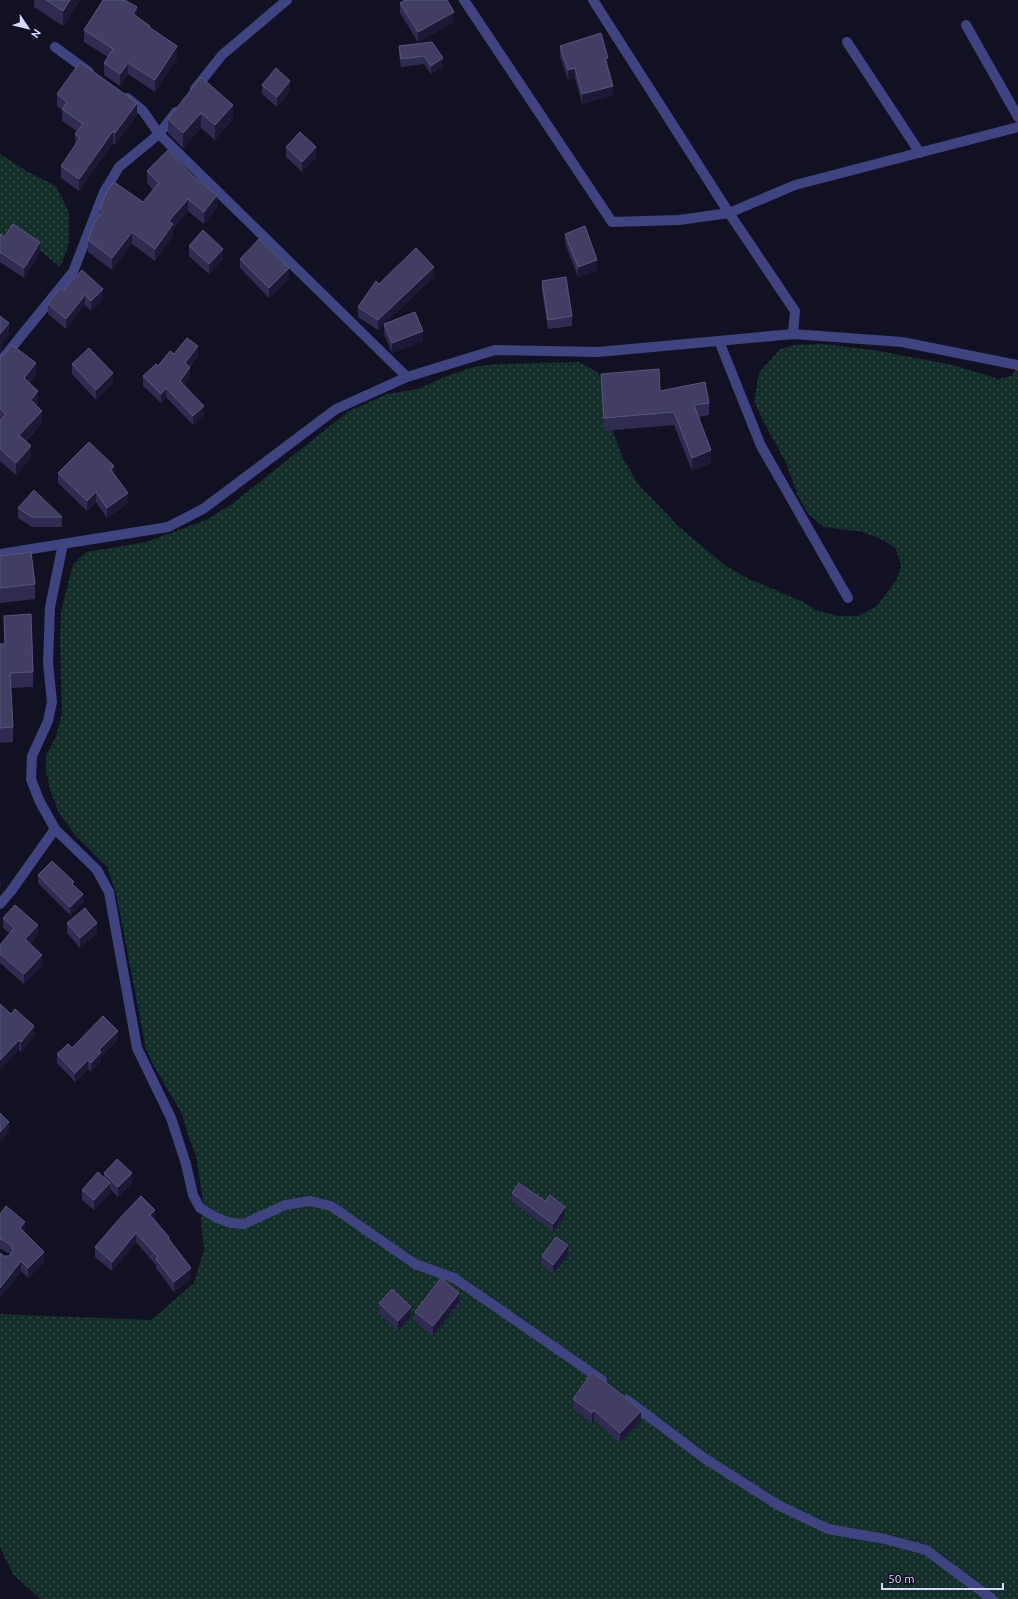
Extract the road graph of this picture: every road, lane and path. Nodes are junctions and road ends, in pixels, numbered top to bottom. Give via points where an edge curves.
1 (287, 0) edge
2 (464, 0) edge
3 (593, 0) edge
4 (966, 25) dead end
5 (847, 42) dead end
6 (55, 47) dead end
7 (99, 79) edge
8 (118, 92) edge
9 (1018, 117) edge
10 (1018, 126) edge
11 (159, 134) junction
12 (920, 153) junction
13 (729, 213) junction
14 (793, 334) junction
15 (718, 341) junction
16 (0, 362) edge
17 (1018, 365) edge
18 (406, 377) junction
19 (63, 544) junction
20 (0, 554) edge
21 (848, 598) dead end
22 (55, 829) junction
23 (0, 904) edge
24 (992, 1599) edge

1 - 11 street via 222,55
2 - 13 street via 612,222 679,220
3 - 13 street
4 - 9 street
5 - 12 street
6 - 7 street
8 - 11 street via 143,111
10 - 12 street
11 - 16 street via 119,168 104,192 72,272
11 - 18 street
12 - 13 street via 795,185
13 - 14 street via 795,311
14 - 15 street
14 - 17 street via 902,342
15 - 18 street via 598,352 495,350
15 - 21 street via 761,446
18 - 19 street via 336,409 202,509 168,527
19 - 20 street
19 - 22 street via 50,607 48,663 52,702 48,721 32,756 31,779
22 - 23 street
22 - 24 street via 97,870 109,892 137,1048 171,1118 193,1195 200,1208 231,1223 244,1224 286,1205 310,1201 331,1206 415,1264 454,1278 616,1391 704,1458 778,1505 828,1529 926,1550

